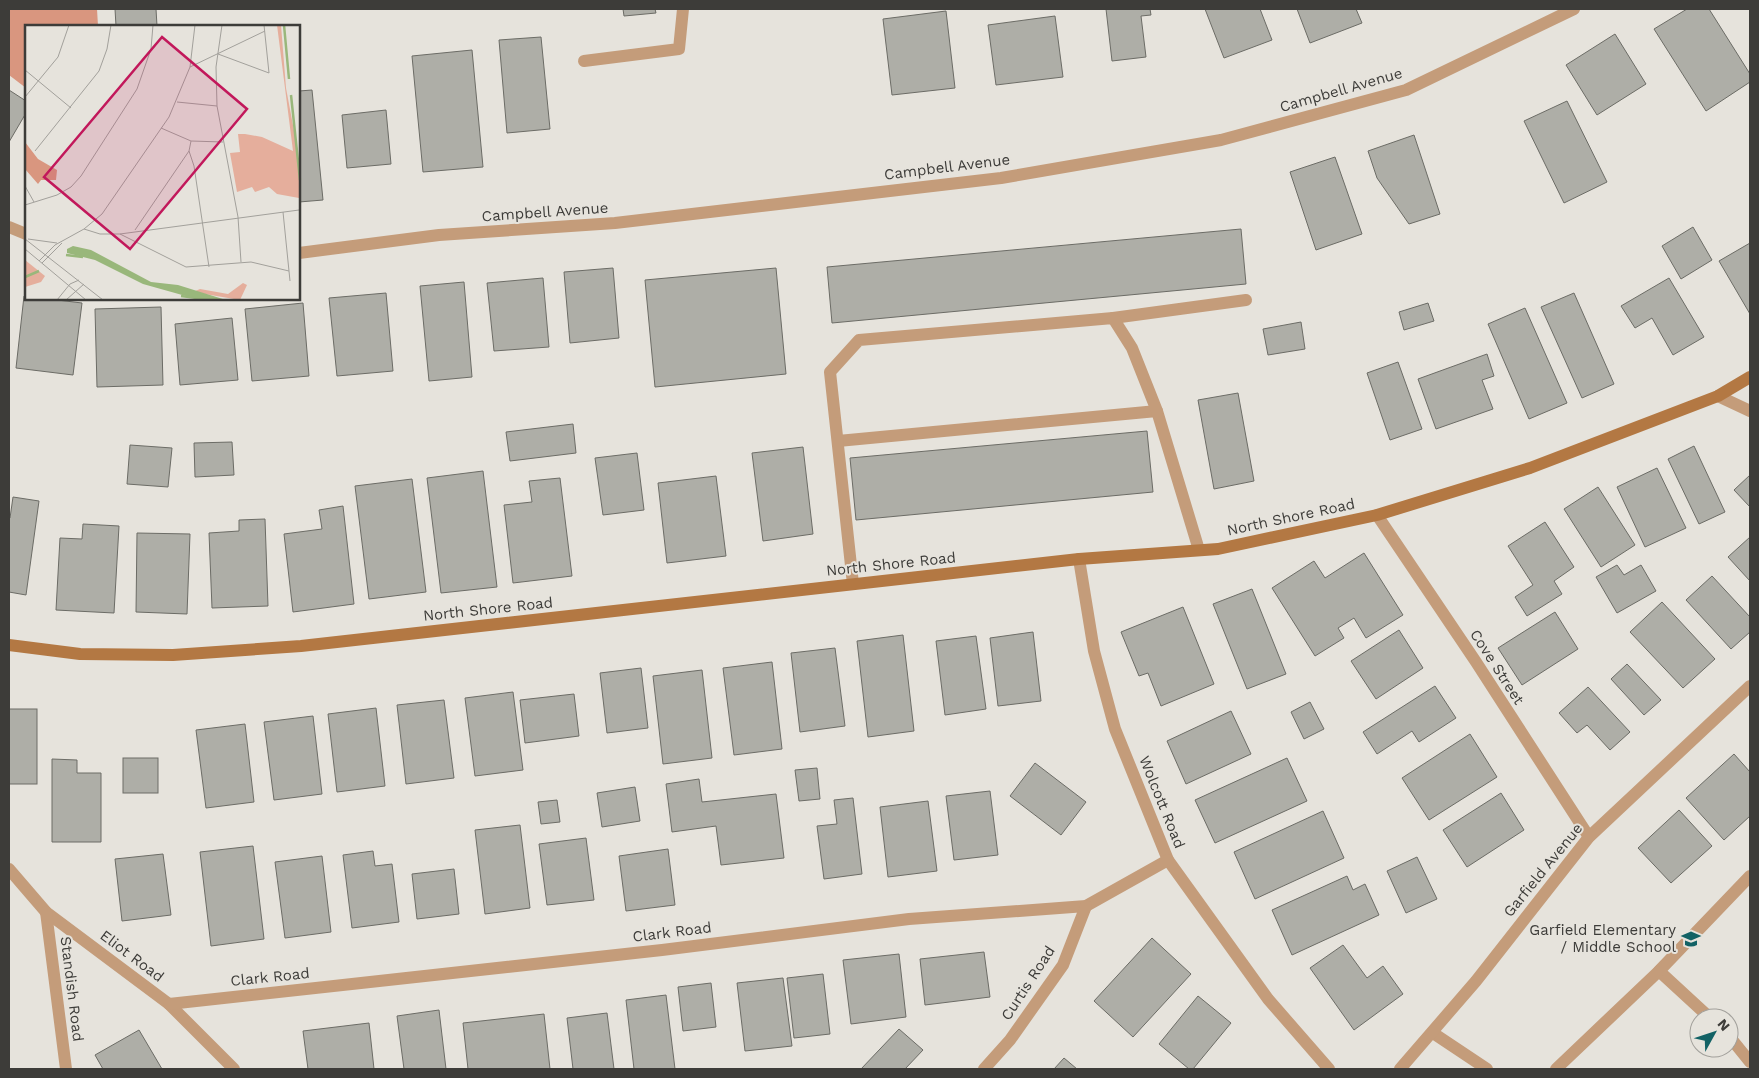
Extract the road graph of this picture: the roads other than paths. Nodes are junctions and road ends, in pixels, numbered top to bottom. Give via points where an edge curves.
1 (683, 9) edge
2 (1574, 9) edge
3 (584, 61) dead end
4 (9, 227) edge
5 (25, 234) edge
6 (300, 253) edge
7 (1246, 300) dead end
8 (1113, 318) junction
9 (1750, 377) edge
10 (1718, 396) junction
11 (1157, 411) junction
12 (1750, 411) edge
13 (838, 441) junction
14 (1377, 516) junction
15 (1198, 550) junction
16 (1079, 559) junction
17 (853, 584) junction
18 (9, 645) edge
19 (1750, 686) edge
20 (1589, 837) junction
21 (1168, 860) junction
22 (9, 870) edge
23 (1750, 876) edge
24 (1086, 906) junction
25 (46, 912) junction
26 (1659, 972) junction
27 (169, 1004) junction
28 (1699, 1008) edge
29 (1433, 1033) junction
30 (1739, 1048) edge
31 (1750, 1062) edge
32 (66, 1069) edge
33 (234, 1069) edge
34 (984, 1069) edge
35 (1330, 1069) edge
36 (1400, 1069) edge
37 (1486, 1069) edge
38 (1556, 1069) edge

1 - 3 street via 679,49
2 - 6 street, Campbell Avenue via 1406,90 1221,140 1001,178 615,223 440,235
4 - 5 street
7 - 8 street
8 - 11 street via 1132,348
8 - 13 street via 859,340 830,372
9 - 10 main road, North Shore Road
10 - 12 street
10 - 14 main road, North Shore Road via 1530,468
11 - 13 street
11 - 15 street
13 - 17 street
14 - 15 main road, North Shore Road via 1218,549
14 - 20 street, Cove Street
15 - 16 main road, North Shore Road
16 - 17 main road, North Shore Road
16 - 21 street, Wolcott Road via 1094,651 1115,729
17 - 18 main road, North Shore Road via 301,646 164,654 80,654
19 - 20 street, Garfield Avenue
20 - 29 street, Garfield Avenue
21 - 24 street, Clark Road
21 - 35 street, Wolcott Road via 1268,999
22 - 25 street, Eliot Road
23 - 26 street
24 - 27 street, Clark Road via 910,919
24 - 34 street, Curtis Road via 1063,965 1010,1040
25 - 27 street, Eliot Road
25 - 32 street, Standish Road
26 - 28 street
26 - 38 street
27 - 33 street, Eliot Road
29 - 36 street, Garfield Avenue
29 - 37 street
30 - 31 street

